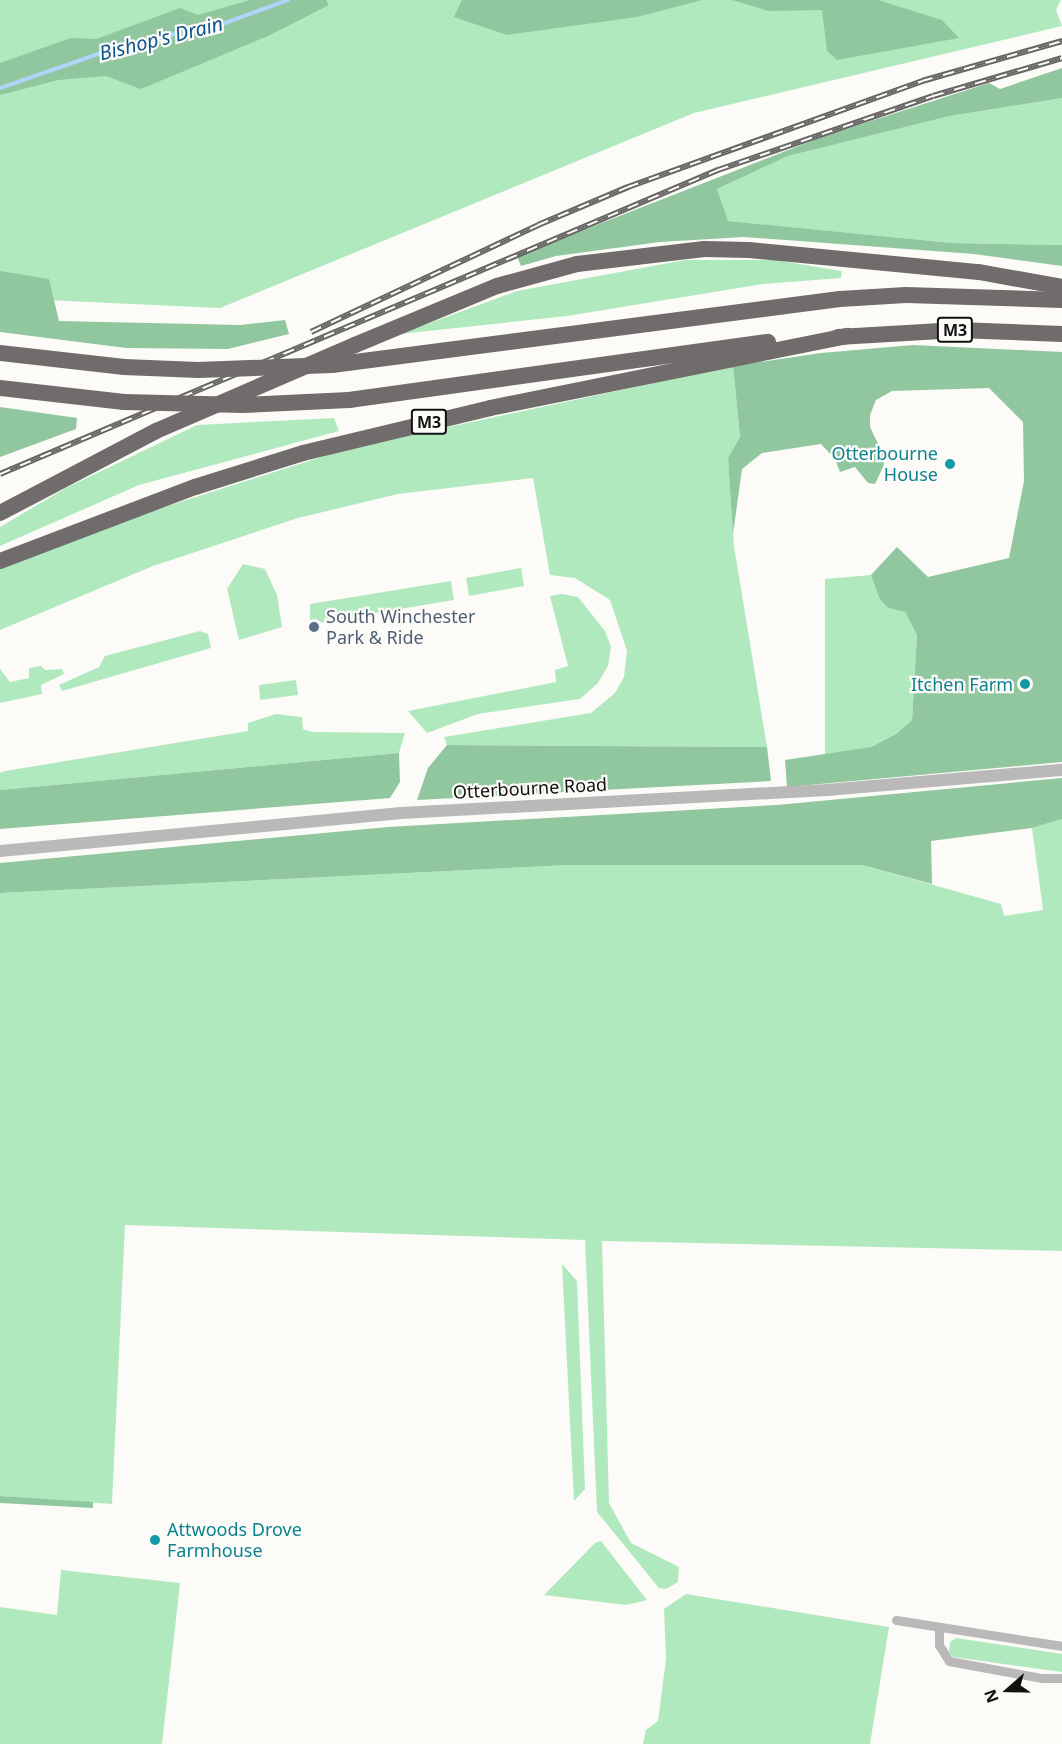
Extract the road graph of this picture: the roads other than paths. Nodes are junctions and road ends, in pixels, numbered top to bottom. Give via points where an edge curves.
1 (1062, 287) edge
2 (1062, 300) edge
3 (1062, 334) edge
4 (848, 336) junction
5 (0, 353) edge
6 (0, 388) edge
7 (0, 513) edge
8 (0, 561) edge
9 (1062, 770) edge
10 (0, 850) edge
11 (896, 1620) dead end
12 (939, 1628) junction
13 (1062, 1646) edge
14 (1062, 1678) edge

1 - 7 highway via 979,272 749,250 704,249 578,264 497,286 334,354 156,431
2 - 5 highway, M3, bridge via 918,296 840,299 332,365 198,370 124,367
3 - 4 highway, M3 via 958,330
4 - 6 highway, M3, bridge via 670,354 349,400 243,405 124,402
4 - 8 highway, M3 via 490,408 303,453 195,487
9 - 10 street, Otterbourne Road via 827,790 400,813
11 - 12 street
12 - 13 street
12 - 14 street via 939,1645 949,1661

